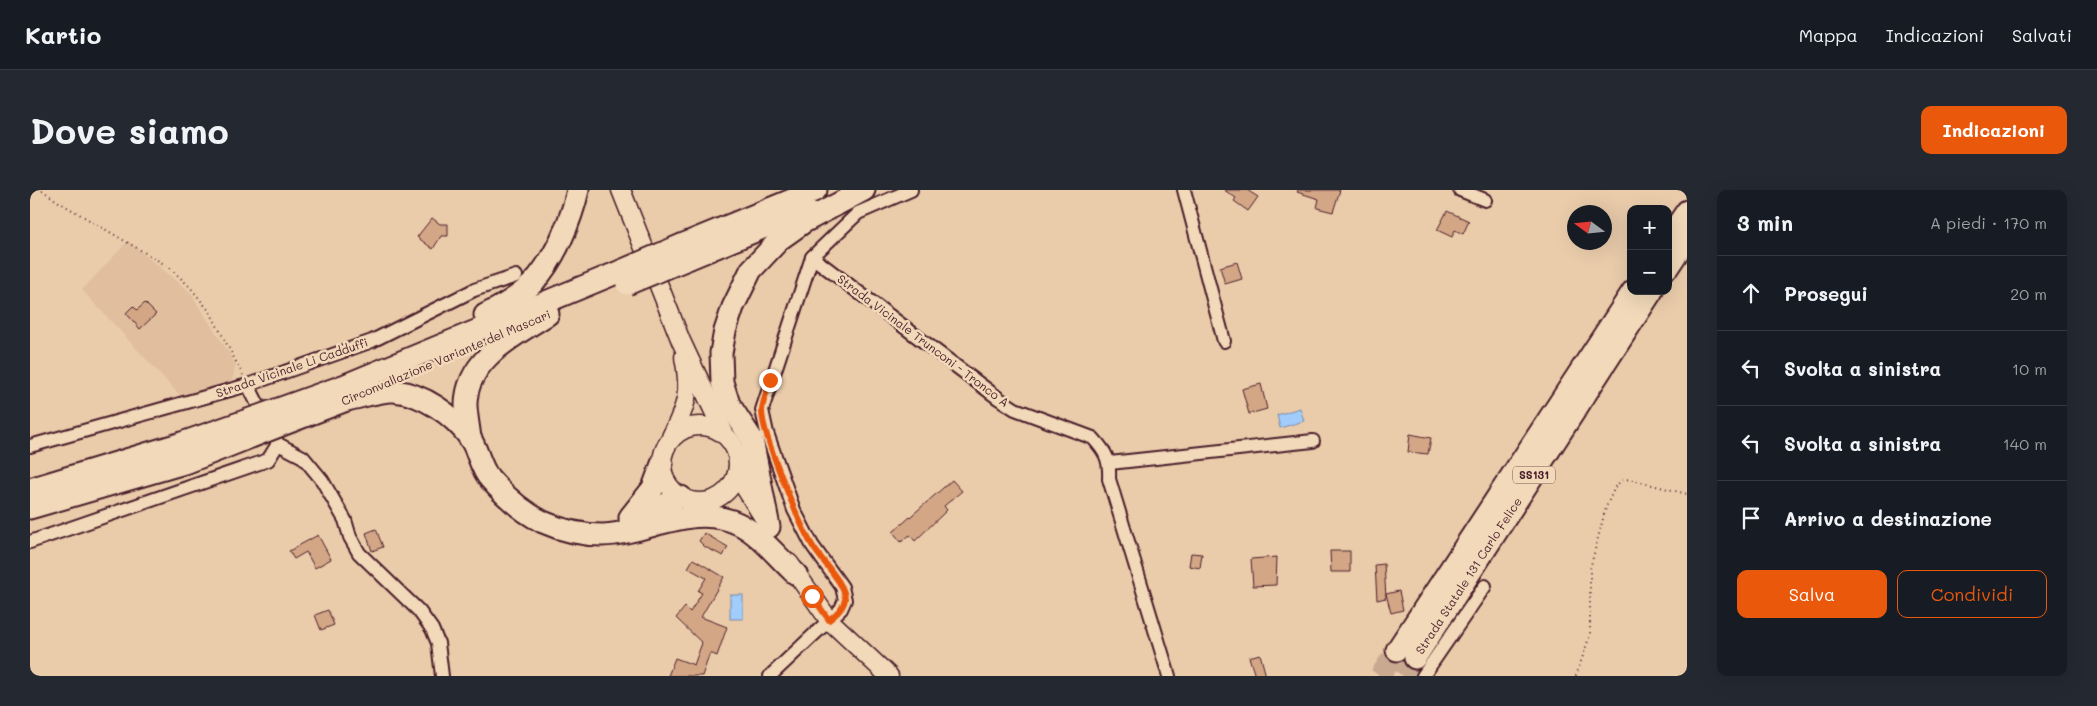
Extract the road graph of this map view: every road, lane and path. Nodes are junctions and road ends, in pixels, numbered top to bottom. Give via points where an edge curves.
1 (42, 190) edge
2 (578, 190) edge
3 (621, 190) edge
4 (793, 190) edge
5 (816, 190) edge
6 (855, 190) edge
7 (864, 190) edge
8 (911, 190) edge
9 (1184, 190) edge
10 (1460, 190) edge
11 (1485, 200) dead end
12 (1687, 211) edge
13 (1672, 233) edge
14 (1687, 238) edge
15 (687, 251) junction
16 (812, 257) junction
17 (1672, 261) edge
18 (516, 276) dead end
19 (624, 277) junction
20 (1631, 295) edge
21 (1649, 295) edge
22 (548, 314) junction
23 (1224, 341) dead end
24 (682, 342) junction
25 (248, 385) junction
26 (345, 393) junction
27 (277, 427) junction
28 (248, 429) junction
29 (724, 433) junction
30 (470, 439) junction
31 (669, 441) junction
32 (1313, 441) dead end
33 (30, 446) edge
34 (1110, 463) junction
35 (662, 464) junction
36 (738, 468) junction
37 (30, 489) edge
38 (1687, 494) edge
39 (681, 497) junction
40 (704, 502) junction
41 (30, 508) edge
42 (624, 524) junction
43 (574, 532) junction
44 (772, 535) junction
45 (30, 542) edge
46 (796, 574) junction
47 (1485, 586) dead end
48 (829, 620) junction
49 (1412, 661) edge
50 (442, 676) edge
51 (770, 676) edge
52 (889, 676) edge
53 (1169, 676) edge
54 (1576, 676) edge

1 - 25 path via 169,267 210,312
2 - 26 highway via 573,212 555,251 533,283 501,307
3 - 24 main road
4 - 15 highway
5 - 15 highway, Circonvallazione Variante del Mascari
6 - 15 highway, Circonvallazione Variante del Mascari
7 - 44 highway via 804,222 780,239 751,270 725,331 721,353 722,382 729,404 752,439
8 - 16 street via 858,213
9 - 23 street
10 - 11 street
12 - 13 highway
14 - 17 highway
15 - 19 highway, Circonvallazione Variante del Mascari, bridge
16 - 34 street, Strada Vicinale Trunconi - Tronco A via 1015,409 1093,438
16 - 48 street via 762,410 794,510 812,545 842,587 845,600
18 - 25 street, Strada Vicinale Li Cadduffi via 474,290 372,341
19 - 22 highway, Circonvallazione Variante del Mascari
19 - 26 highway, Circonvallazione Variante del Mascari
20 - 49 highway, Strada Statale 131 Carlo Felice / SS131
21 - 49 highway, Strada Statale 131 Carlo Felice / SS131
22 - 26 highway, Circonvallazione Variante del Mascari
22 - 30 highway via 485,358 472,379 466,403
24 - 29 main road
24 - 31 main road via 688,400
25 - 27 street
25 - 33 street, Strada Vicinale Li Cadduffi
26 - 27 highway, Circonvallazione Variante del Mascari
26 - 30 highway via 394,391 420,398 445,411
27 - 28 highway, Circonvallazione Variante del Mascari, bridge
27 - 45 street via 268,460
27 - 50 street via 318,474 345,520 359,553 419,611 432,629 438,643
28 - 37 highway, Circonvallazione Variante del Mascari via 179,444
28 - 41 highway, Circonvallazione Variante del Mascari via 188,462
29 - 31 main road via 699,425 682,430
29 - 36 main road via 736,448
30 - 43 highway via 488,478 513,502 542,521
31 - 35 main road
32 - 34 street
34 - 53 street, Strada Vicinale Trunconi - Tronco A via 1109,479
35 - 39 main road via 669,487
35 - 42 highway via 653,488
36 - 40 main road via 730,488 718,498
36 - 44 main road via 744,486
38 - 54 path via 1629,479 1621,481 1610,495 1590,569 1590,635
39 - 40 main road via 692,502
39 - 42 highway
40 - 44 main road via 746,517
42 - 43 highway
43 - 46 highway via 602,535 684,517 714,517 739,524
44 - 46 main road
46 - 48 main road
47 - 49 street
48 - 51 street
48 - 52 main road

